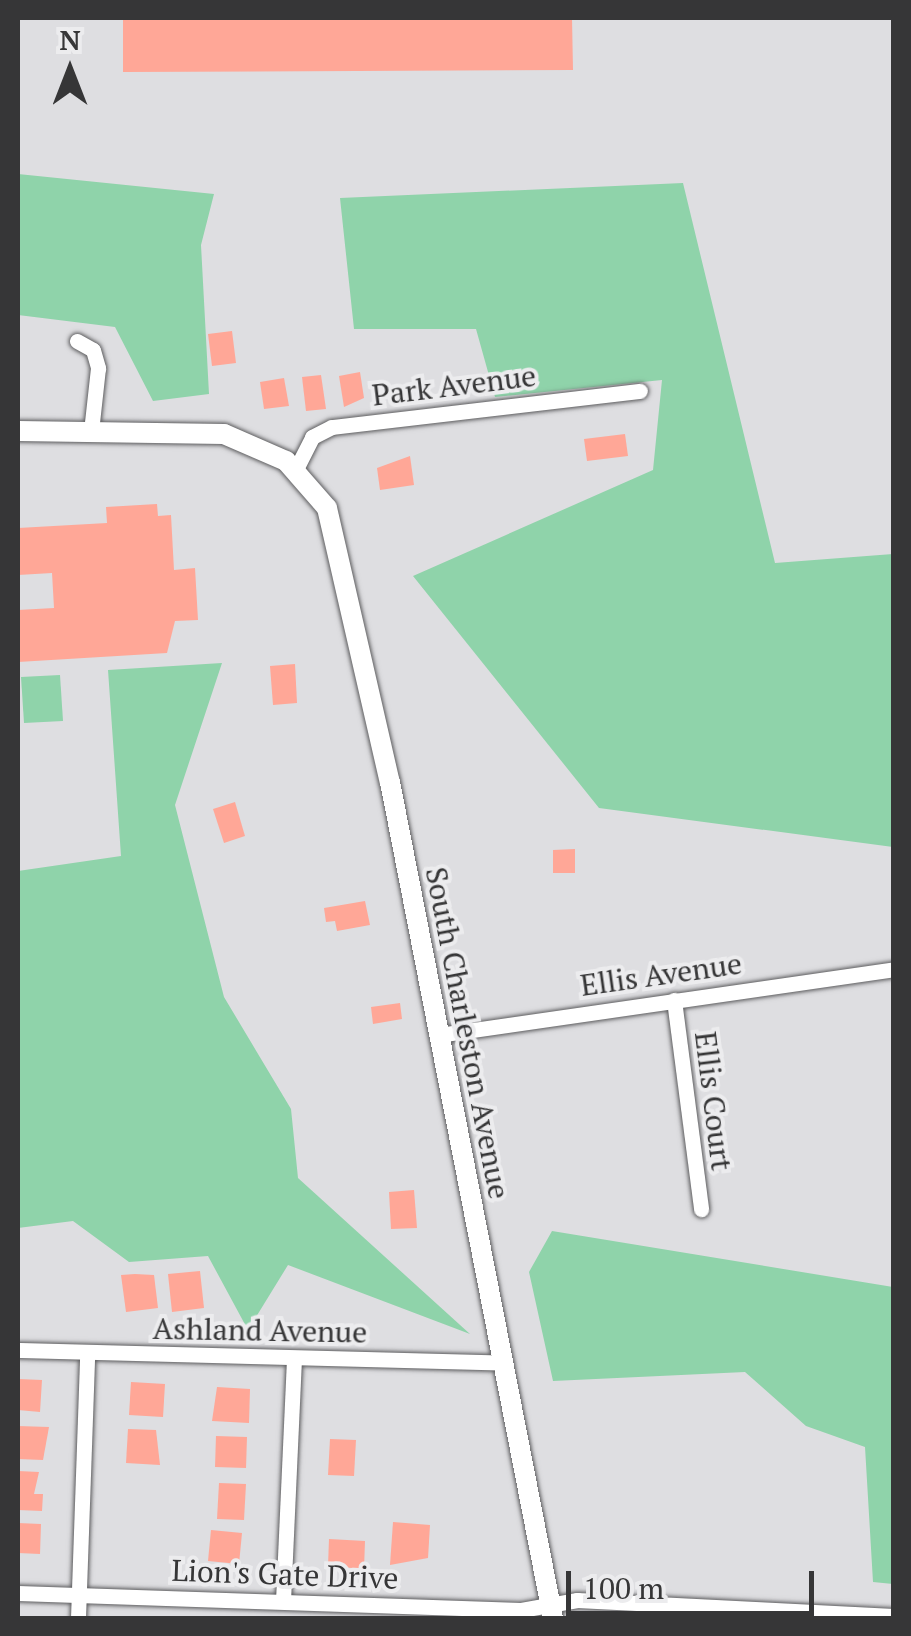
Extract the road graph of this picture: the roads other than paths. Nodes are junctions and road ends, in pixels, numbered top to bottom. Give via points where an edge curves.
1 (76, 341) dead end
2 (640, 391) dead end
3 (18, 431) edge
4 (91, 431) junction
5 (296, 470) junction
6 (894, 969) edge
7 (674, 1000) junction
8 (438, 1035) junction
9 (701, 1210) dead end
10 (18, 1350) edge
11 (87, 1354) junction
12 (294, 1360) junction
13 (502, 1362) junction
14 (18, 1593) edge
15 (78, 1595) junction
16 (283, 1601) junction
17 (551, 1612) edge
18 (894, 1616) edge
19 (78, 1618) edge

1 - 4 street via 93,350 98,368
2 - 5 street, Park Avenue via 332,427 312,437
3 - 4 street
4 - 5 street via 224,434
5 - 8 street, South Charleston Avenue via 326,508 344,559
6 - 7 street, Ellis Avenue
7 - 8 street, Ellis Avenue
7 - 9 street, Ellis Court
8 - 13 street, South Charleston Avenue
10 - 11 street, Ashland Avenue
11 - 12 street, Ashland Avenue
11 - 15 street
12 - 13 street, Ashland Avenue
12 - 16 street
13 - 17 street, South Charleston Avenue
14 - 15 street, Lion's Gate Drive
15 - 16 street, Lion's Gate Drive
15 - 19 street
16 - 17 street, Lion's Gate Drive
17 - 18 street, Lion's Gate Drive via 576,1600

